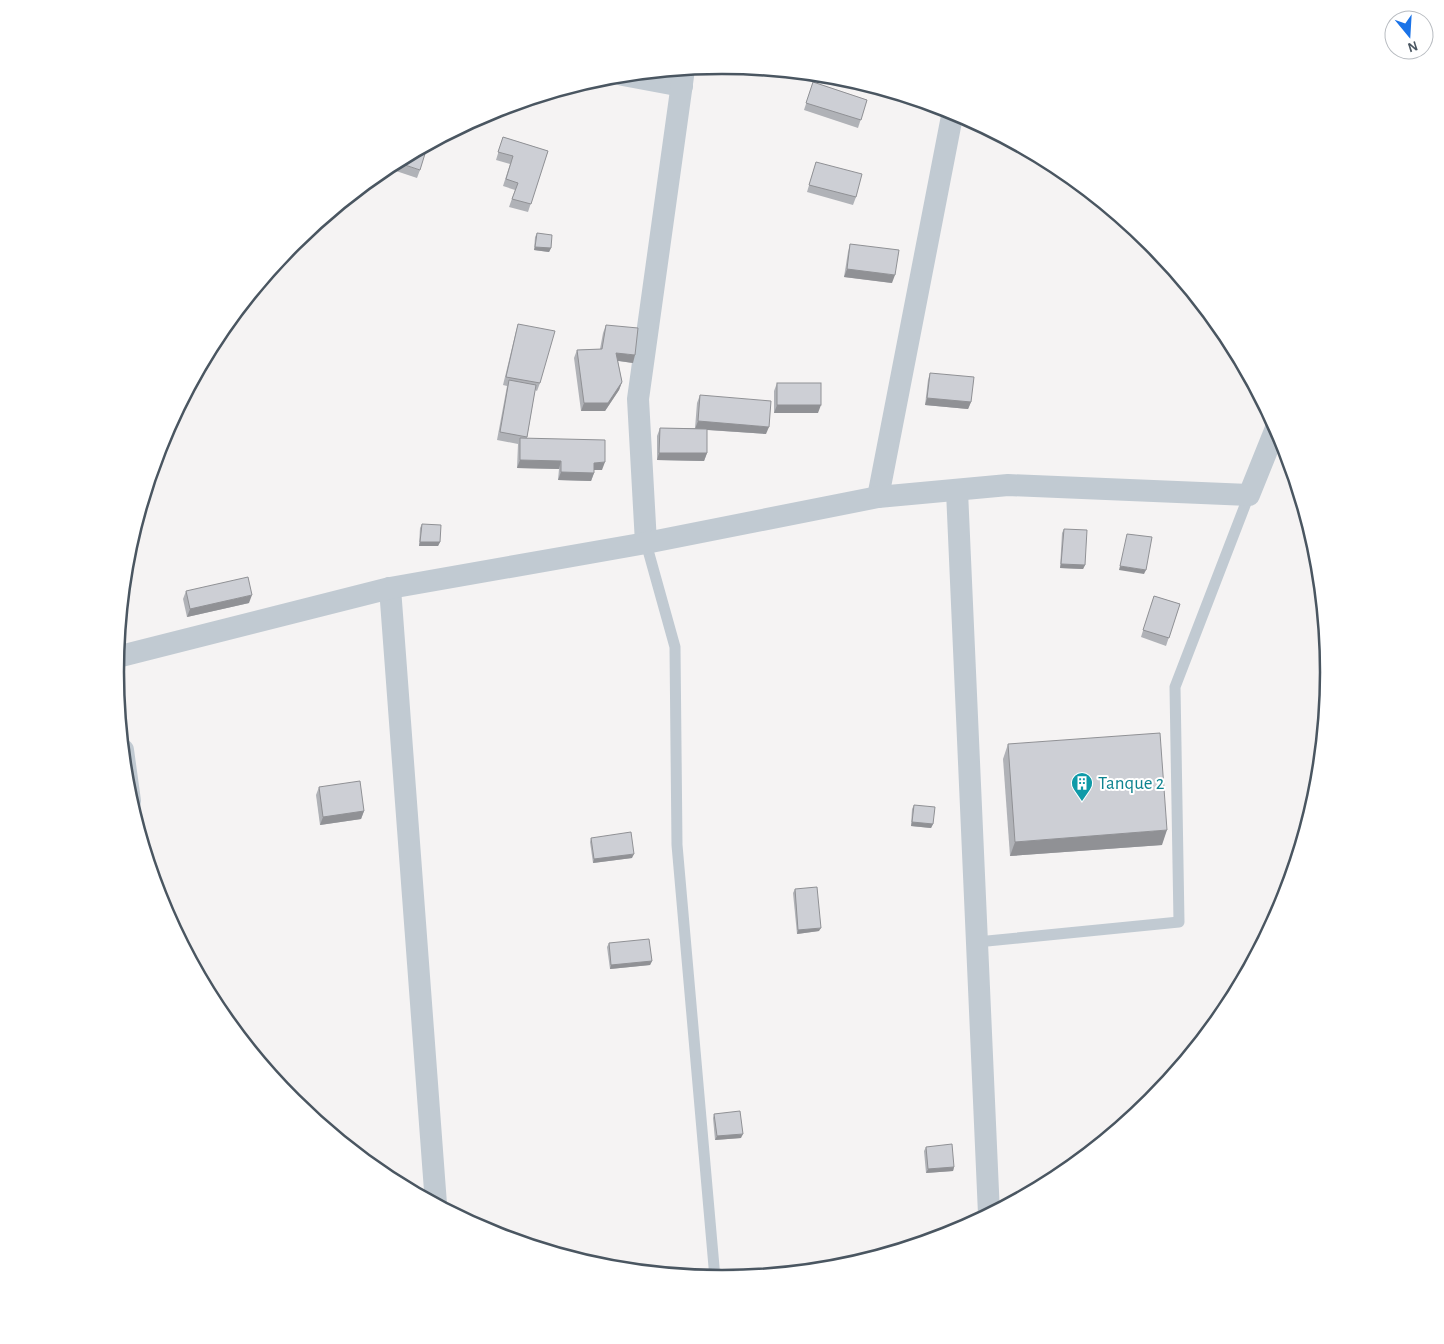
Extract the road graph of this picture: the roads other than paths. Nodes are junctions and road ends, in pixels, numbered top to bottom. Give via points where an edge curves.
1 (668, 77) edge
2 (683, 77) edge
3 (951, 119) edge
4 (1272, 437) edge
5 (957, 491) junction
6 (1249, 495) junction
7 (878, 497) junction
8 (646, 543) junction
9 (390, 588) junction
10 (124, 654) edge
11 (977, 942) junction
12 (435, 1197) edge
13 (989, 1208) edge
14 (714, 1270) edge

1 - 2 street
2 - 8 street via 638,399
3 - 7 street
4 - 6 street
5 - 6 street via 1008,485
5 - 7 street
5 - 11 street
6 - 11 lane via 1175,687 1179,922
7 - 8 street
8 - 9 street
8 - 14 lane via 675,647 677,845
9 - 10 street
9 - 12 street
11 - 13 street

